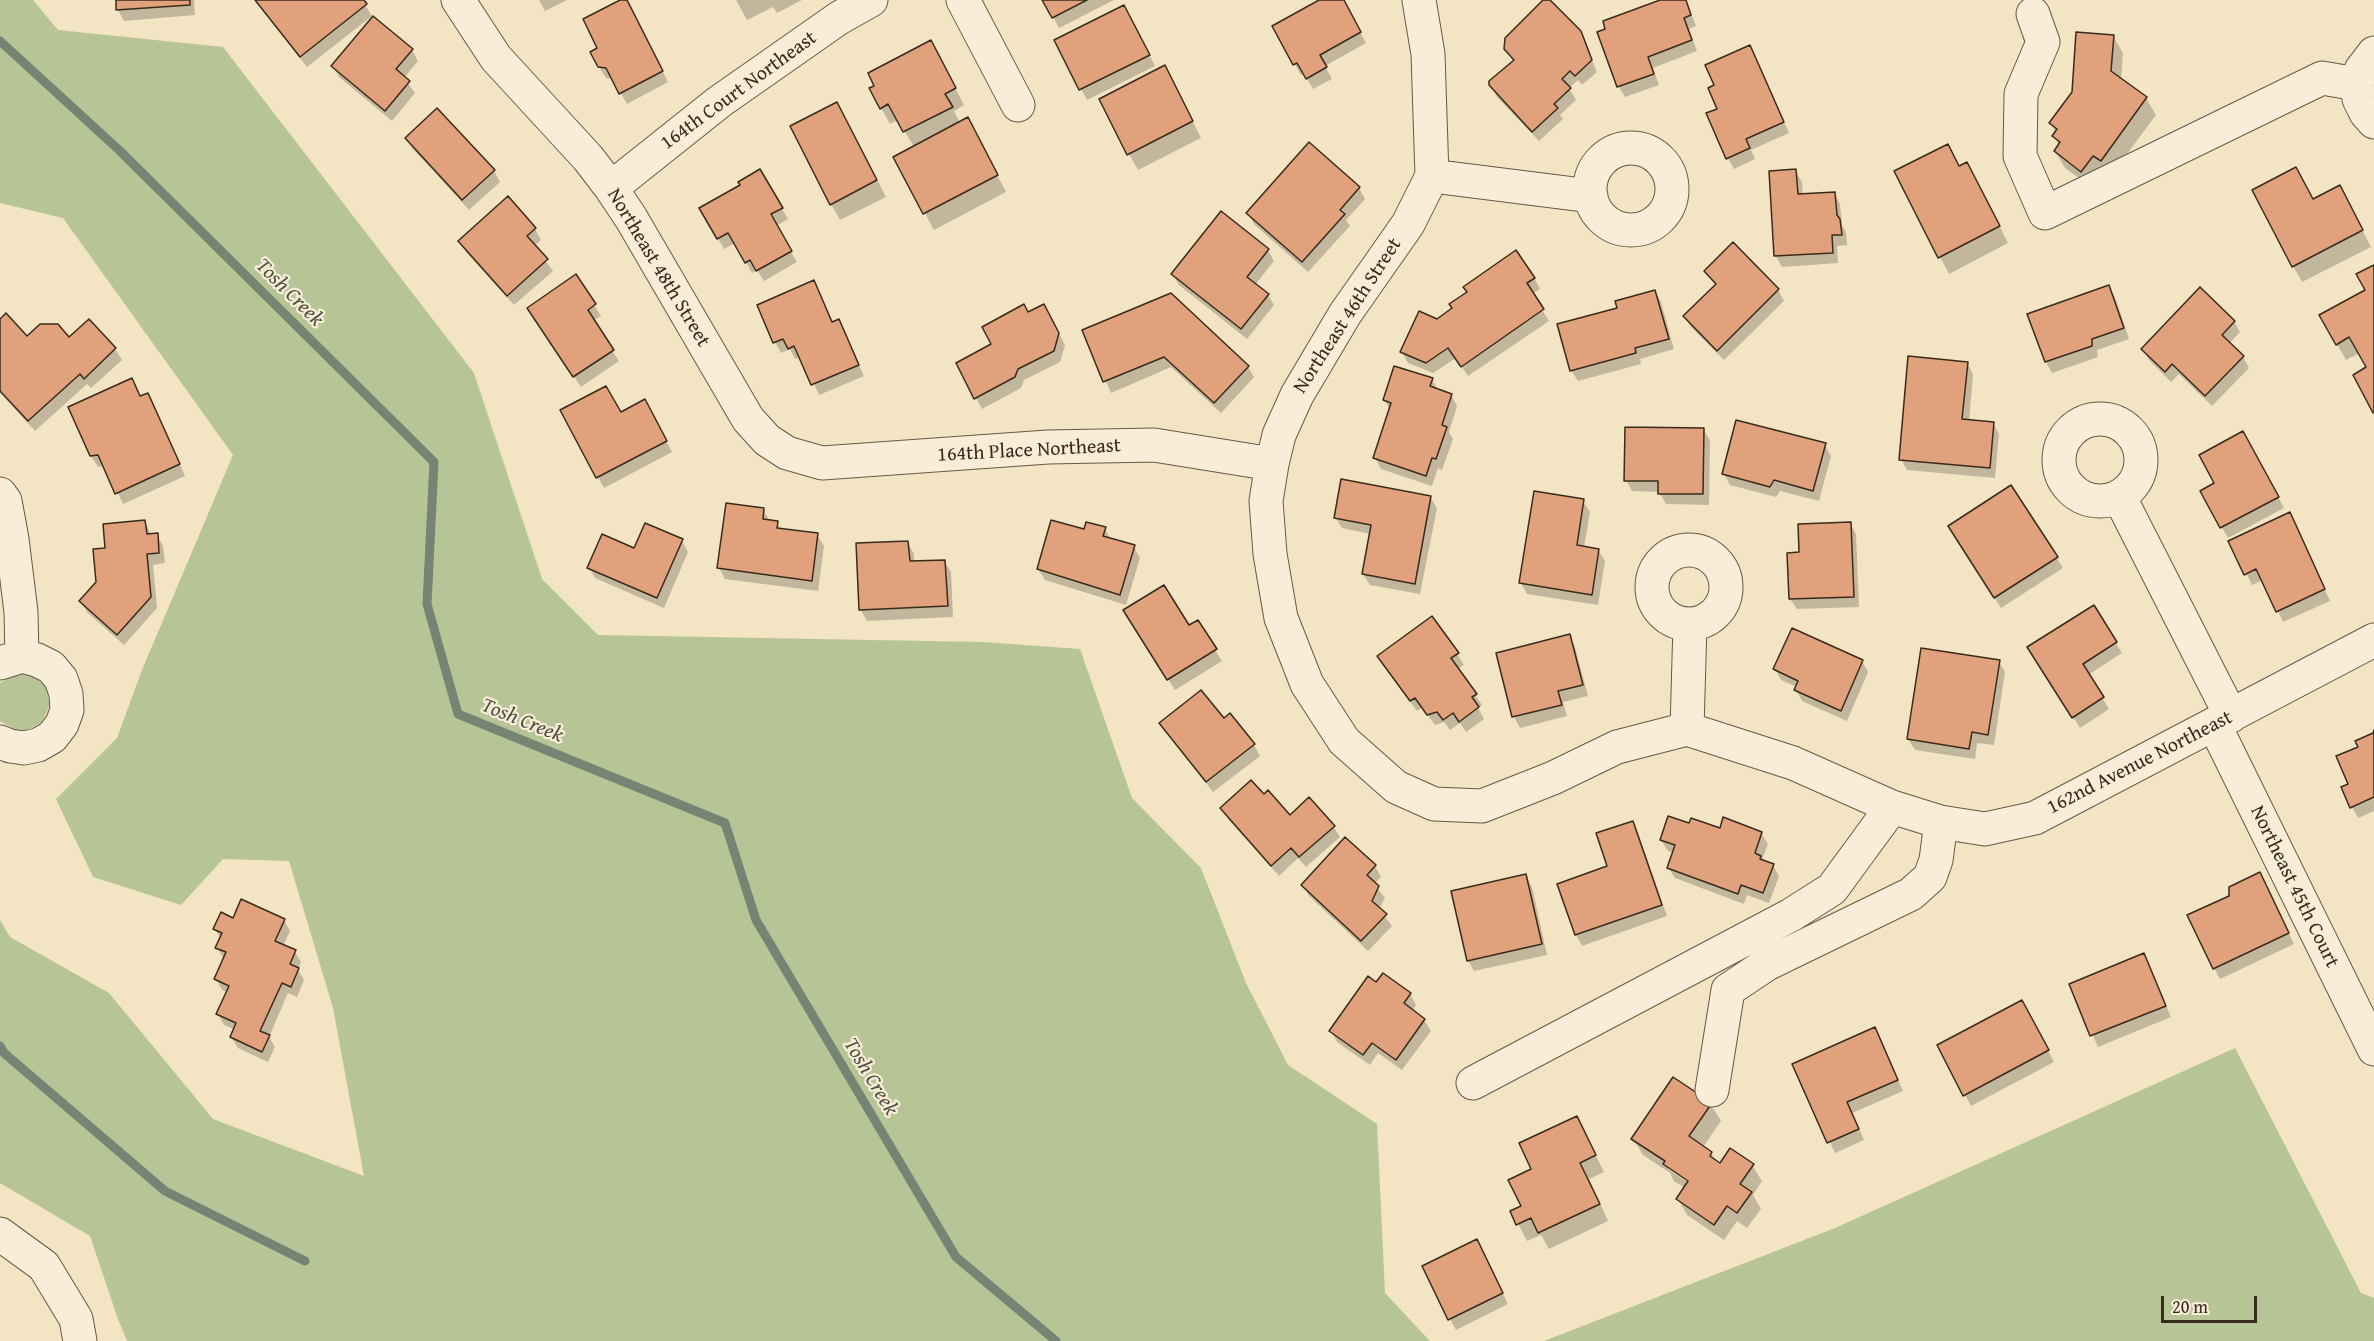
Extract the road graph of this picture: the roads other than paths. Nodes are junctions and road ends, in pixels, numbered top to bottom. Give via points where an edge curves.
1 (458, 0) edge
2 (871, 0) edge
3 (963, 0) edge
4 (1419, 0) edge
5 (2033, 14) dead end
6 (2374, 53) edge
7 (2357, 84) junction
8 (1018, 105) dead end
9 (2374, 122) edge
10 (1432, 176) junction
11 (611, 188) junction
12 (1591, 196) dead end
13 (787, 453) joint
14 (1272, 464) junction
15 (0, 494) edge
16 (2119, 496) dead end
17 (1690, 624) dead end
18 (2374, 640) edge
19 (11, 660) edge
20 (2223, 720) junction
21 (1687, 729) junction
22 (0, 742) edge
23 (1892, 807) junction
24 (1941, 822) junction
25 (2374, 1049) edge
26 (1473, 1083) dead end
27 (1712, 1090) dead end
28 (0, 1234) edge
29 (78, 1330) edge

1 - 11 street, Northeast 48th Street via 496,58
2 - 11 street, 164th Court Northeast via 719,102
3 - 8 street
4 - 10 street, Northeast 46th Street via 1428,54
5 - 7 street via 2043,42 2021,94 2020,156 2045,213 2322,78
6 - 7 street via 2361,70
7 - 9 street via 2359,99
10 - 12 street
10 - 14 street, Northeast 46th Street via 1408,224 1345,314 1297,395 1279,435
11 - 13 street, Northeast 48th Street via 748,419 767,440
13 - 14 street, 164th Place Northeast via 822,463 1048,447 1154,445
14 - 21 street, Northeast 46th Street via 1266,501 1270,554 1281,618 1306,684 1344,741 1396,787 1434,804 1482,806 1617,747
15 - 19 street via 12,539 21,612
16 - 20 street, Northeast 45th Court
17 - 21 street
18 - 20 street, 162nd Avenue Northeast
19 - 22 street via 38,660 51,667 61,679 67,710 52,737 38,745 24,748
20 - 24 street, 162nd Avenue Northeast via 2035,818 1985,829
20 - 25 street, Northeast 45th Court
21 - 23 street via 1793,763
23 - 24 street, 162nd Avenue Northeast
23 - 26 street via 1832,889 1791,915
24 - 27 street via 1930,877 1911,894 1767,964 1728,990
28 - 29 street via 44,1266

